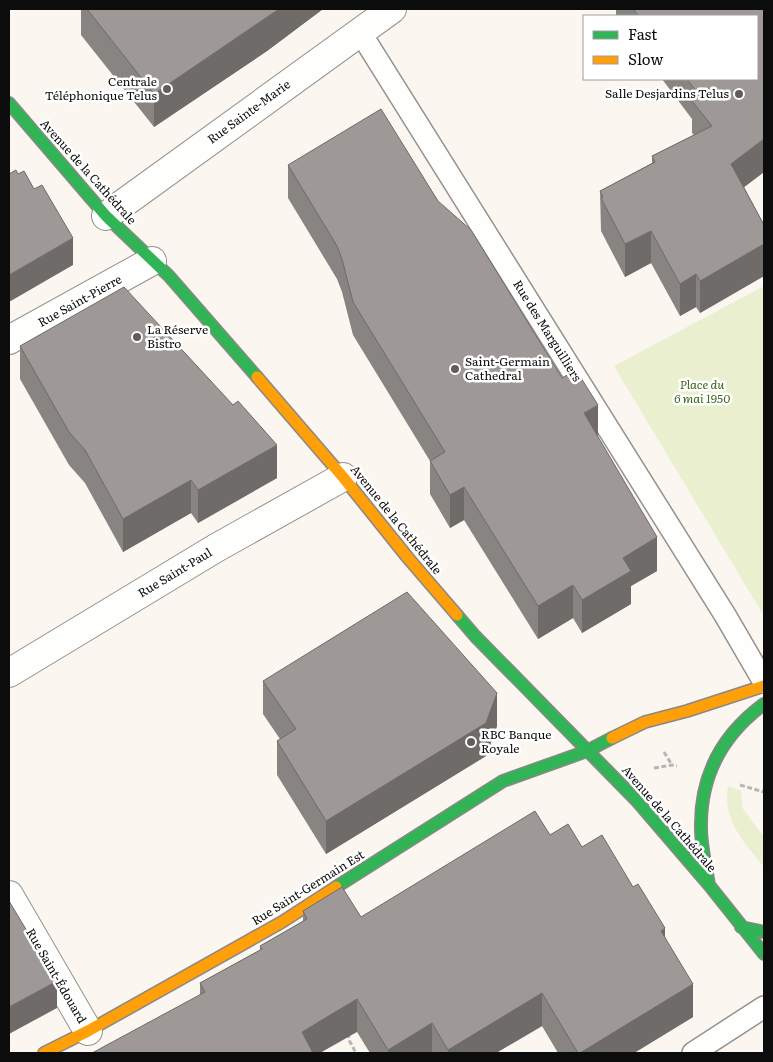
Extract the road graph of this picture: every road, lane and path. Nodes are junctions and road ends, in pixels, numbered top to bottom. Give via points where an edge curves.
1 (392, 9) edge
2 (360, 32) junction
3 (9, 103) edge
4 (106, 216) junction
5 (152, 261) junction
6 (9, 340) edge
7 (343, 477) junction
8 (9, 673) edge
9 (764, 684) edge
10 (764, 704) edge
11 (588, 751) junction
12 (709, 885) junction
13 (9, 894) edge
14 (742, 927) junction
15 (764, 932) edge
16 (764, 954) edge
17 (764, 1007) edge
18 (88, 1031) junction
19 (348, 1032) edge
20 (44, 1053) edge
21 (356, 1053) edge
22 (693, 1053) edge

1 - 2 street, Rue Sainte-Marie
2 - 4 street, Rue Sainte-Marie
2 - 9 lane, Rue des Marguilliers
3 - 4 street, Avenue de la Cathédrale
4 - 5 street, Avenue de la Cathédrale
5 - 6 street, Rue Saint-Pierre
5 - 7 street, Avenue de la Cathédrale via 169,276
7 - 8 street, Rue Saint-Paul via 216,548
7 - 11 street, Avenue de la Cathédrale via 475,636
9 - 11 street, Rue Saint-Germain Est via 645,722
10 - 12 street via 734,729 708,773 701,828
11 - 12 street, Avenue de la Cathédrale via 636,800
11 - 18 street, Rue Saint-Germain Est via 504,781 282,922
12 - 14 street, Avenue de la Cathédrale
13 - 18 street, Rue Saint-Édouard
14 - 15 street
14 - 16 street, Avenue de la Cathédrale
17 - 22 lane
18 - 20 street, Rue Saint-Germain Est
19 - 21 path

